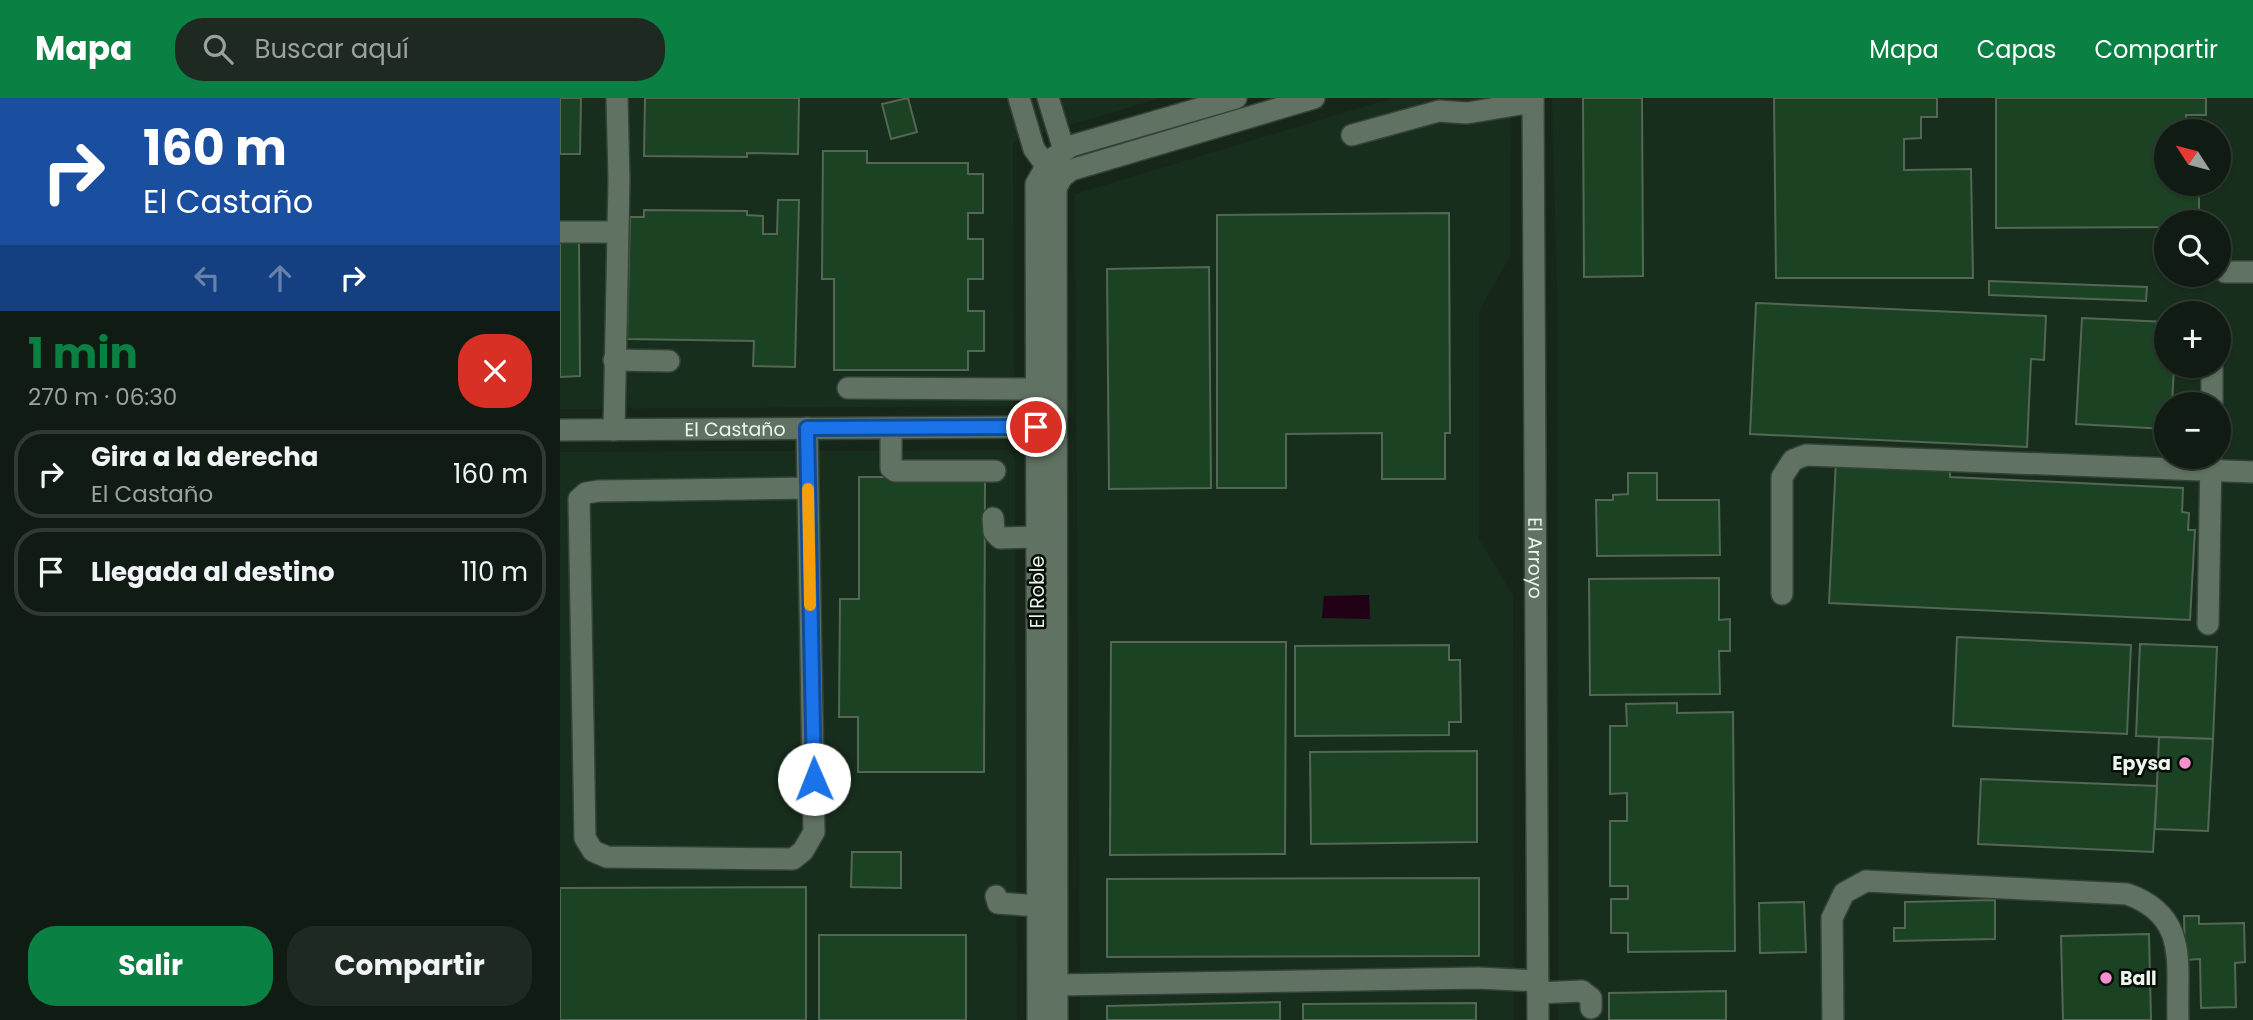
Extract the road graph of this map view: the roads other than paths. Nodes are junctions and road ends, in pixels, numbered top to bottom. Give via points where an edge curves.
1 (617, 98) edge
2 (1019, 98) edge
3 (1048, 98) edge
4 (1236, 98) edge
5 (1314, 98) edge
6 (1533, 100) edge
7 (1352, 135) dead end
8 (1063, 150) junction
9 (1052, 174) junction
10 (560, 232) edge
11 (617, 232) junction
12 (2231, 272) edge
13 (2253, 272) edge
14 (614, 360) junction
15 (669, 361) dead end
16 (848, 388) dead end
17 (1035, 389) junction
18 (1036, 427) junction
19 (807, 428) junction
20 (891, 428) junction
21 (560, 430) edge
22 (614, 430) junction
23 (2154, 462) edge
24 (2231, 467) edge
25 (2211, 469) edge
26 (995, 471) dead end
27 (2253, 472) edge
28 (808, 488) junction
29 (993, 518) dead end
30 (1037, 537) junction
31 (1783, 594) dead end
32 (2208, 624) dead end
33 (1048, 665) junction
34 (996, 896) dead end
35 (1038, 906) junction
36 (1057, 985) junction
37 (1538, 987) junction
38 (1591, 1008) dead end
39 (1038, 1020) edge
40 (1057, 1020) edge
41 (1538, 1020) edge
42 (1833, 1020) edge
43 (2178, 1020) edge

1 - 11 street
2 - 9 street via 1034,149
3 - 8 street
4 - 8 street
5 - 9 street
6 - 7 street via 1467,113 1439,111
6 - 37 street, El Arroyo
8 - 9 street
9 - 17 street, El Roble via 1034,193
9 - 33 street, El Roble
10 - 11 street
11 - 14 street
12 - 13 street
14 - 15 street
14 - 22 street
16 - 17 street
17 - 18 street, El Roble
18 - 20 street, El Castaño
18 - 30 street, El Roble
19 - 20 street, El Castaño
19 - 22 street, El Castaño
19 - 28 street
20 - 26 street via 891,468 895,471
21 - 22 street, El Castaño
23 - 31 street via 1806,455 1793,460 1782,477
24 - 27 street
25 - 32 street
28 - 28 street via 599,491 579,499 585,838 593,851 607,857 793,859 803,851 814,832
29 - 30 street via 994,533 1000,538
30 - 33 street, El Roble
33 - 35 street, El Roble
33 - 36 street, El Roble
34 - 35 street via 1004,906
35 - 39 street, El Roble
36 - 37 street via 1479,978
36 - 40 street, El Roble
37 - 38 street via 1582,991 1591,998
37 - 41 street, El Arroyo
42 - 43 street via 1832,918 1844,893 1866,881 2140,898 2157,907 2175,936

